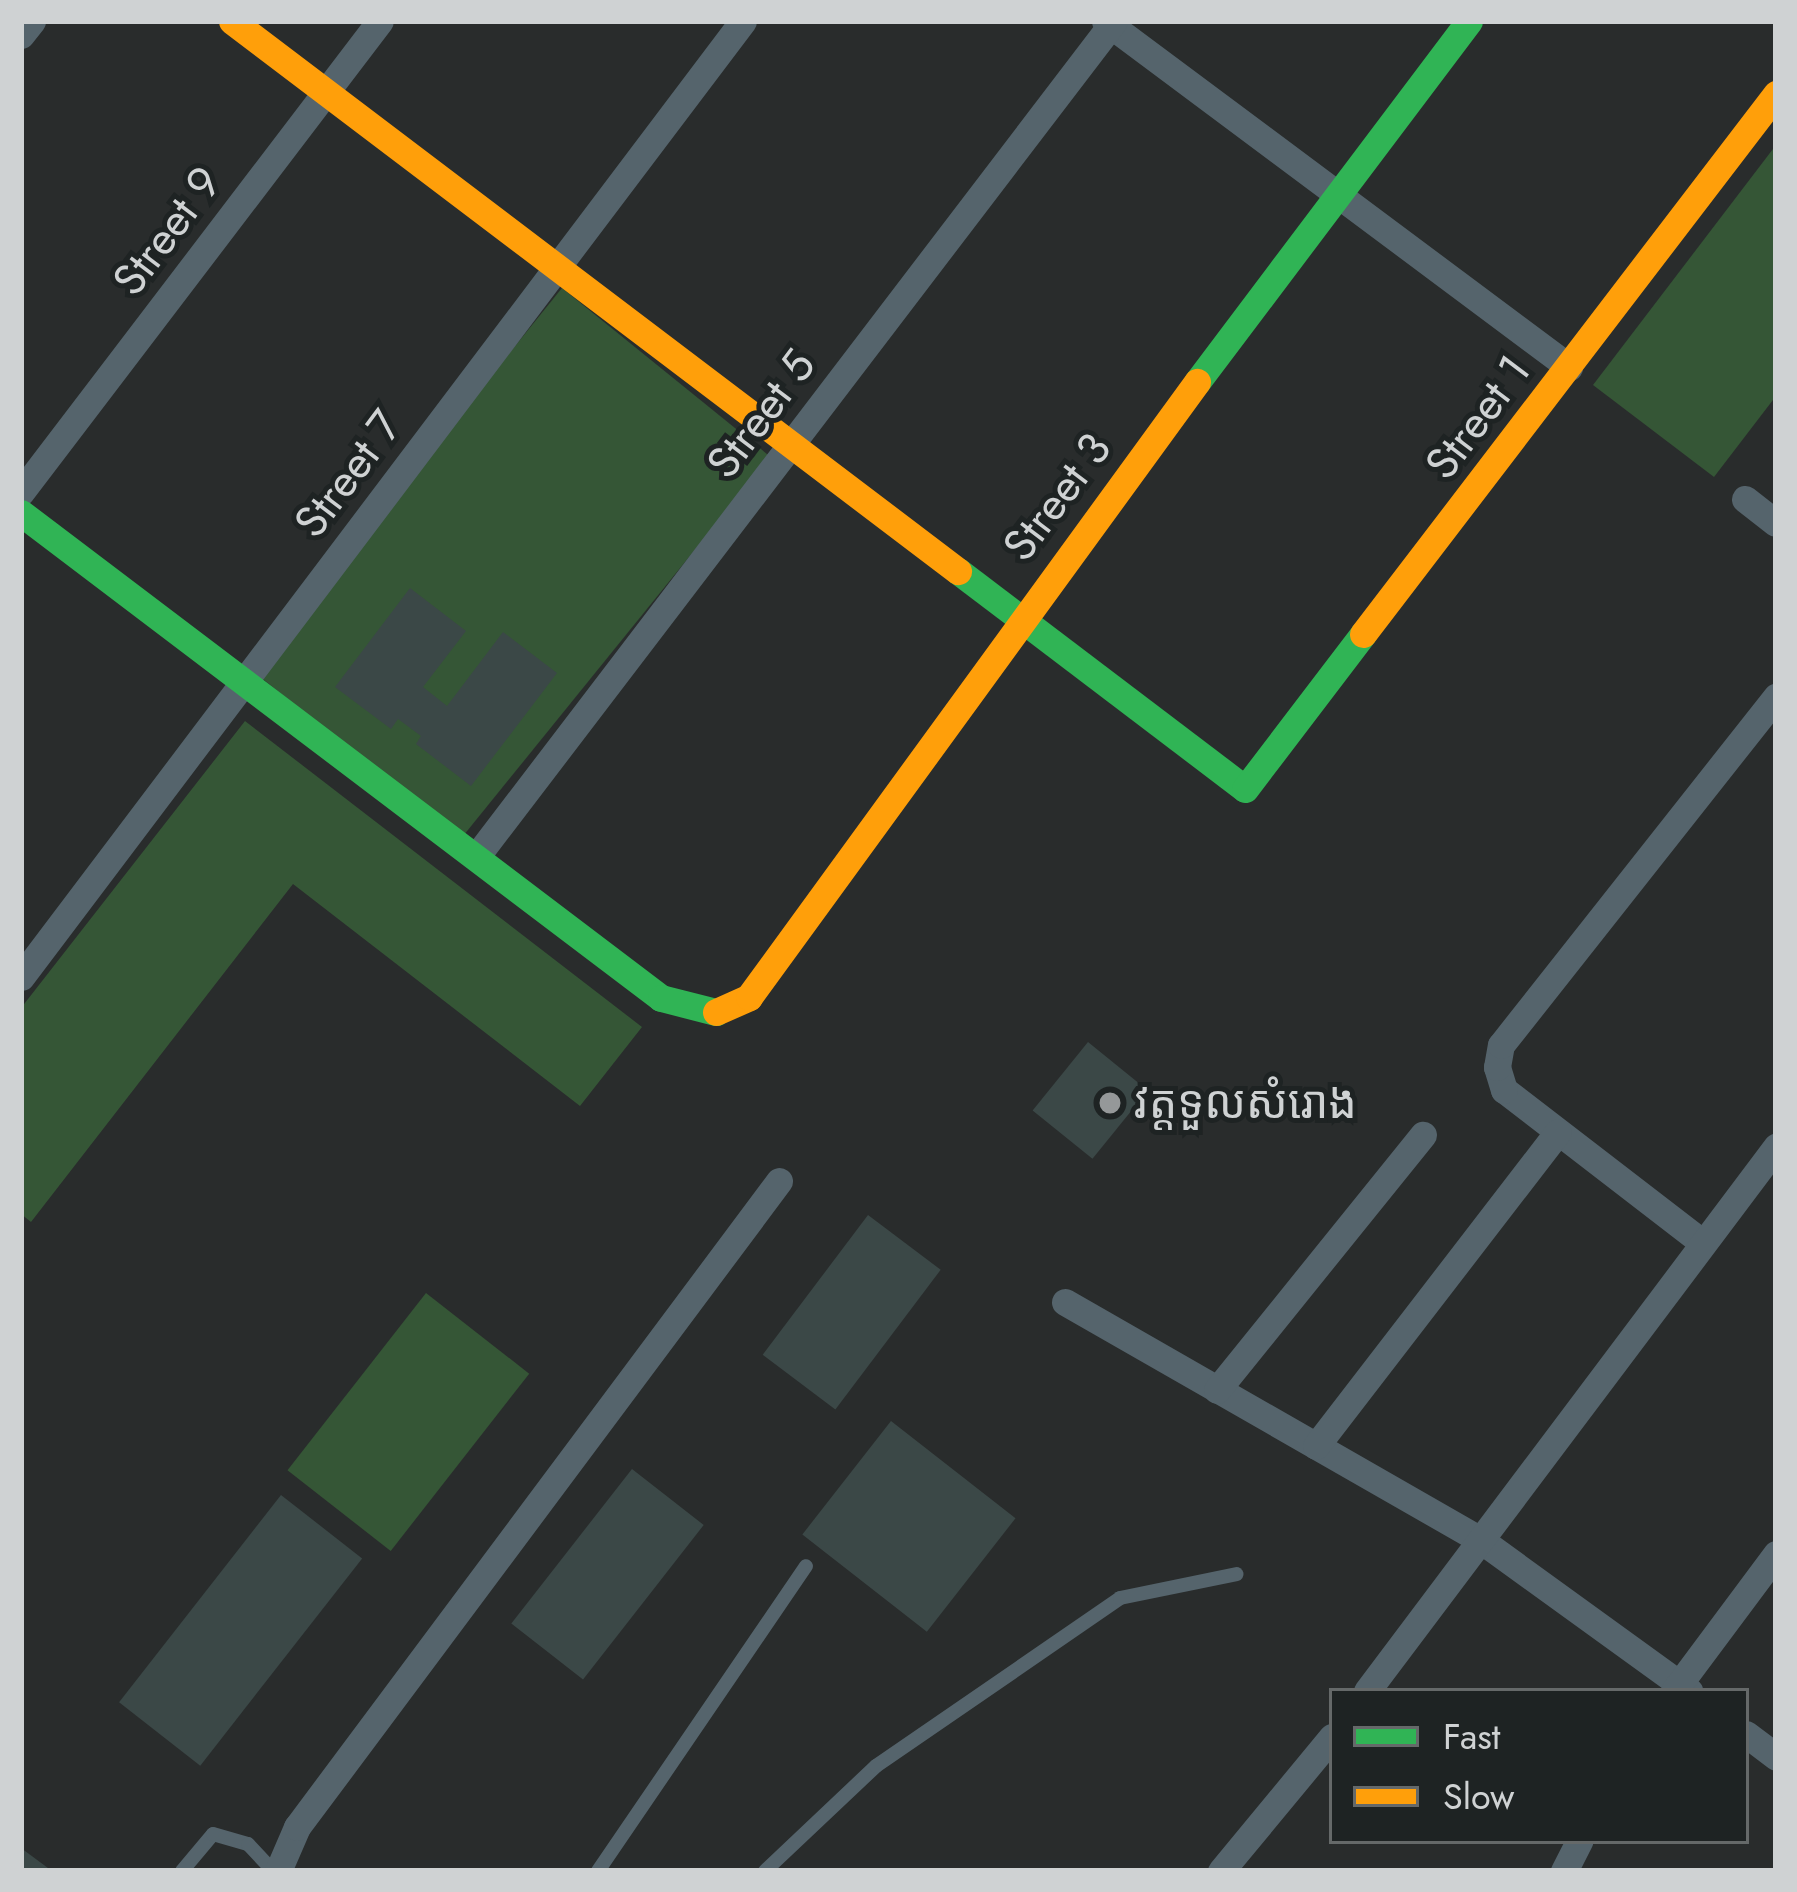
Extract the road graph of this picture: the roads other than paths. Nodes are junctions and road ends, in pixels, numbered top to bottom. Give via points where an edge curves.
1 (32, 21) edge
2 (232, 21) edge
3 (380, 21) edge
4 (743, 21) edge
5 (1468, 21) edge
6 (1110, 22) edge
7 (21, 35) edge
8 (326, 92) junction
9 (1776, 94) edge
10 (1338, 194) junction
11 (556, 268) junction
12 (1569, 367) junction
13 (790, 446) junction
14 (21, 492) edge
15 (1745, 499) dead end
16 (21, 513) edge
17 (1776, 523) edge
18 (1018, 619) junction
19 (244, 682) junction
20 (1776, 697) edge
21 (476, 857) junction
22 (21, 977) edge
23 (1558, 1132) junction
24 (1423, 1135) dead end
25 (1776, 1147) edge
26 (779, 1181) dead end
27 (1703, 1243) junction
28 (1065, 1303) dead end
29 (1216, 1390) junction
30 (1316, 1446) junction
31 (1482, 1541) junction
32 (1776, 1554) edge
33 (806, 1566) dead end
34 (1237, 1574) dead end
35 (1369, 1688) edge
36 (1681, 1688) edge
37 (1749, 1736) edge
38 (1329, 1741) edge
39 (1776, 1756) edge
40 (1578, 1844) edge
41 (182, 1871) edge
42 (275, 1871) edge
43 (598, 1871) edge
44 (765, 1871) edge
45 (1221, 1871) edge
46 (1564, 1871) edge

1 - 7 street
2 - 8 street
3 - 8 street, Street 9
4 - 11 street, Street 7
5 - 10 street, Street 3
6 - 10 street
6 - 13 street, Street 5
8 - 11 street
8 - 14 street, Street 9
9 - 12 street, Street 1
10 - 12 street
10 - 18 street, Street 3
11 - 13 street
11 - 19 street, Street 7
12 - 18 street, Street 1 via 1245,789
13 - 18 street
13 - 21 street, Street 5
15 - 17 street
16 - 19 street
18 - 21 street, Street 3 via 749,997 709,1015 661,998
19 - 21 street
19 - 22 street, Street 7
20 - 23 street via 1501,1045 1504,1090
23 - 27 street
23 - 30 street
24 - 29 street
25 - 27 street
26 - 42 street via 297,1827
27 - 31 street
28 - 29 street
29 - 30 street
30 - 31 street
31 - 35 street
31 - 36 street
32 - 36 street
33 - 43 lane
34 - 44 lane via 1120,1598 876,1766
37 - 39 street
38 - 45 street
40 - 46 street
41 - 42 lane via 213,1834 230,1834

